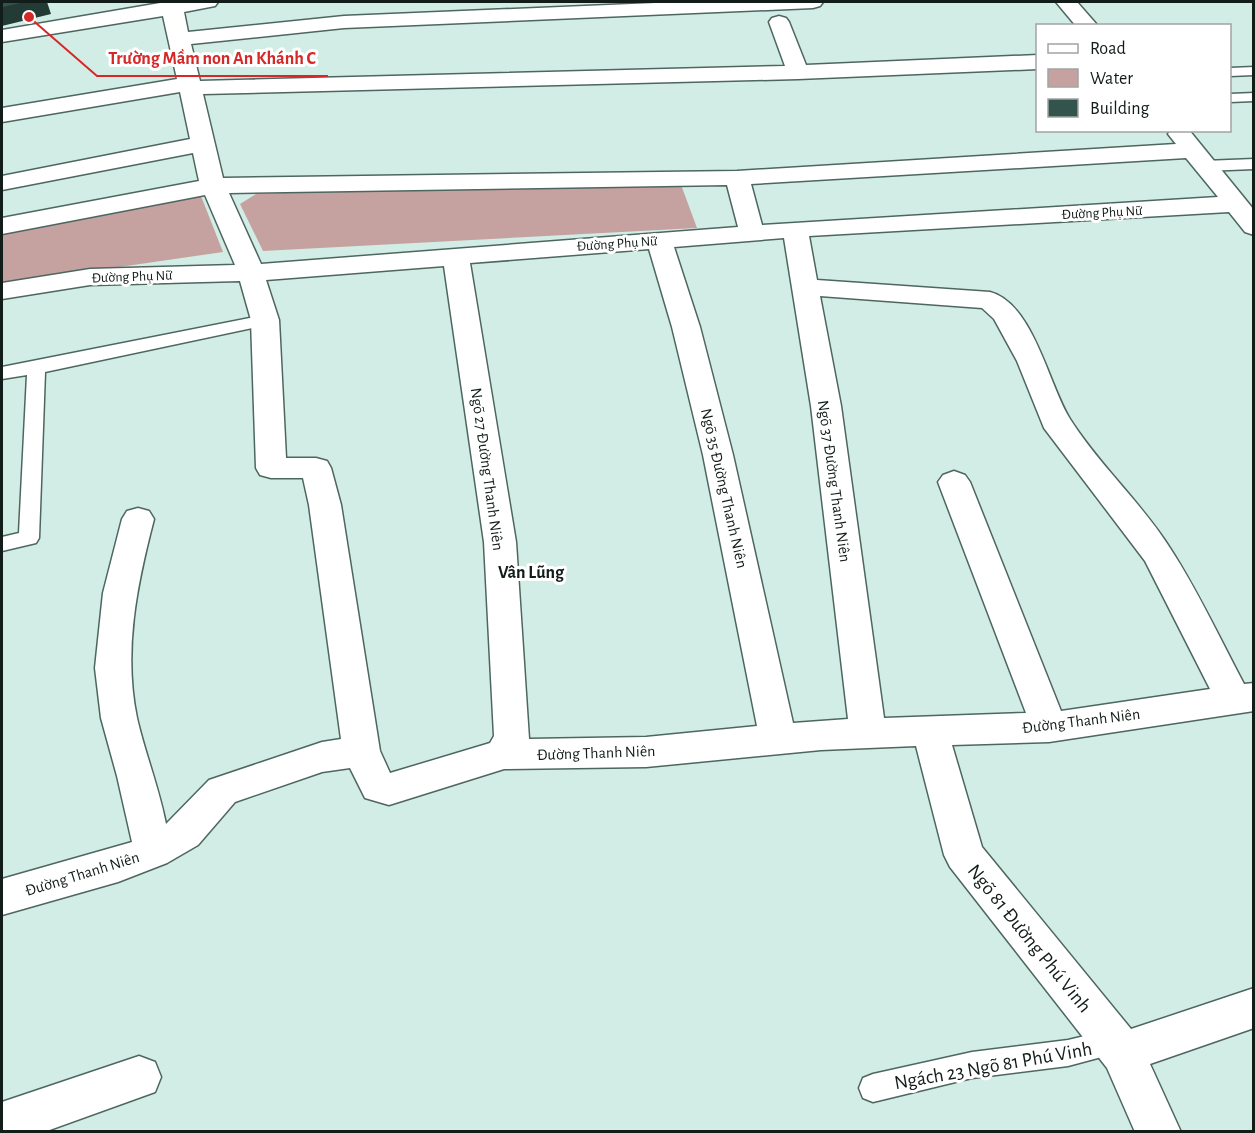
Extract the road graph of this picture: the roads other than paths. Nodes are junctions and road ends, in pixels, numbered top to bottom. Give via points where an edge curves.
1 (208, 2) edge
2 (813, 2) edge
3 (1066, 2) edge
4 (175, 4) edge
5 (779, 22) dead end
6 (1086, 24) edge
7 (2, 36) edge
8 (180, 39) junction
9 (1036, 62) edge
10 (1254, 71) edge
11 (798, 72) junction
12 (1231, 72) edge
13 (191, 86) junction
14 (1231, 98) edge
15 (1254, 98) edge
16 (2, 115) edge
17 (1178, 132) edge
18 (203, 144) junction
19 (1198, 158) junction
20 (1254, 164) edge
21 (737, 178) junction
22 (2, 183) edge
23 (218, 195) junction
24 (1234, 204) junction
25 (2, 226) edge
26 (1254, 227) edge
27 (795, 229) junction
28 (752, 233) junction
29 (659, 240) junction
30 (456, 255) junction
31 (251, 273) junction
32 (805, 287) junction
33 (2, 291) edge
34 (265, 320) junction
35 (36, 368) junction
36 (2, 373) edge
37 (954, 482) dead end
38 (138, 519) dead end
39 (2, 544) edge
40 (1244, 699) edge
41 (1050, 727) junction
42 (930, 731) junction
43 (868, 734) junction
44 (778, 739) junction
45 (361, 751) junction
46 (504, 754) junction
47 (153, 851) junction
48 (2, 897) edge
49 (1254, 1008) edge
50 (1118, 1048) junction
51 (139, 1077) dead end
52 (873, 1088) dead end
53 (2, 1124) edge
54 (1158, 1131) edge

1 - 4 street
2 - 8 street via 344,22
3 - 6 street
4 - 7 street
4 - 8 street
5 - 11 street
8 - 13 street
9 - 11 street
10 - 12 lane
11 - 13 street
13 - 16 street
13 - 18 street
14 - 15 lane
17 - 19 street
18 - 22 street
18 - 23 street
19 - 20 lane
19 - 21 street
19 - 24 street
21 - 23 street
21 - 28 street
23 - 25 street
23 - 31 street
24 - 26 street
24 - 27 street, Đường Phụ Nữ
27 - 28 street, Đường Phụ Nữ
27 - 32 street, Ngõ 37 Đường Thanh Niên
28 - 29 street, Đường Phụ Nữ
29 - 30 street, Đường Phụ Nữ
29 - 44 street, Ngõ 35 Đường Thanh Niên via 671,273 737,532
30 - 31 street, Đường Phụ Nữ
30 - 46 street, Ngõ 27 Đường Thanh Niên via 501,542 512,736
31 - 33 street, Đường Phụ Nữ via 90,277
31 - 34 street
32 - 40 street via 990,300 1006,315 1031,361 1055,421 1158,555
32 - 43 street, Ngõ 37 Đường Thanh Niên via 826,406
34 - 35 lane
34 - 45 street via 271,468 316,468 325,505
35 - 36 lane
35 - 39 lane via 29,538
37 - 41 street
38 - 47 street via 114,626 113,673 118,717
40 - 41 street, Đường Thanh Niên
41 - 42 street, Đường Thanh Niên
42 - 43 street, Đường Thanh Niên
42 - 50 street, Ngõ 81 Đường Phú Vinh via 964,855
43 - 44 street, Đường Thanh Niên
44 - 46 street, Đường Thanh Niên via 646,752
45 - 46 street, Đường Thanh Niên via 378,787 389,789
45 - 47 street, Đường Thanh Niên via 322,757 222,790 184,833
47 - 48 street, Đường Thanh Niên via 118,865
49 - 50 street
50 - 52 lane, Ngách 23 Ngõ 81 Phú Vinh via 972,1065
50 - 54 street, Ngõ 81 Đường Phú Vinh
51 - 53 street

